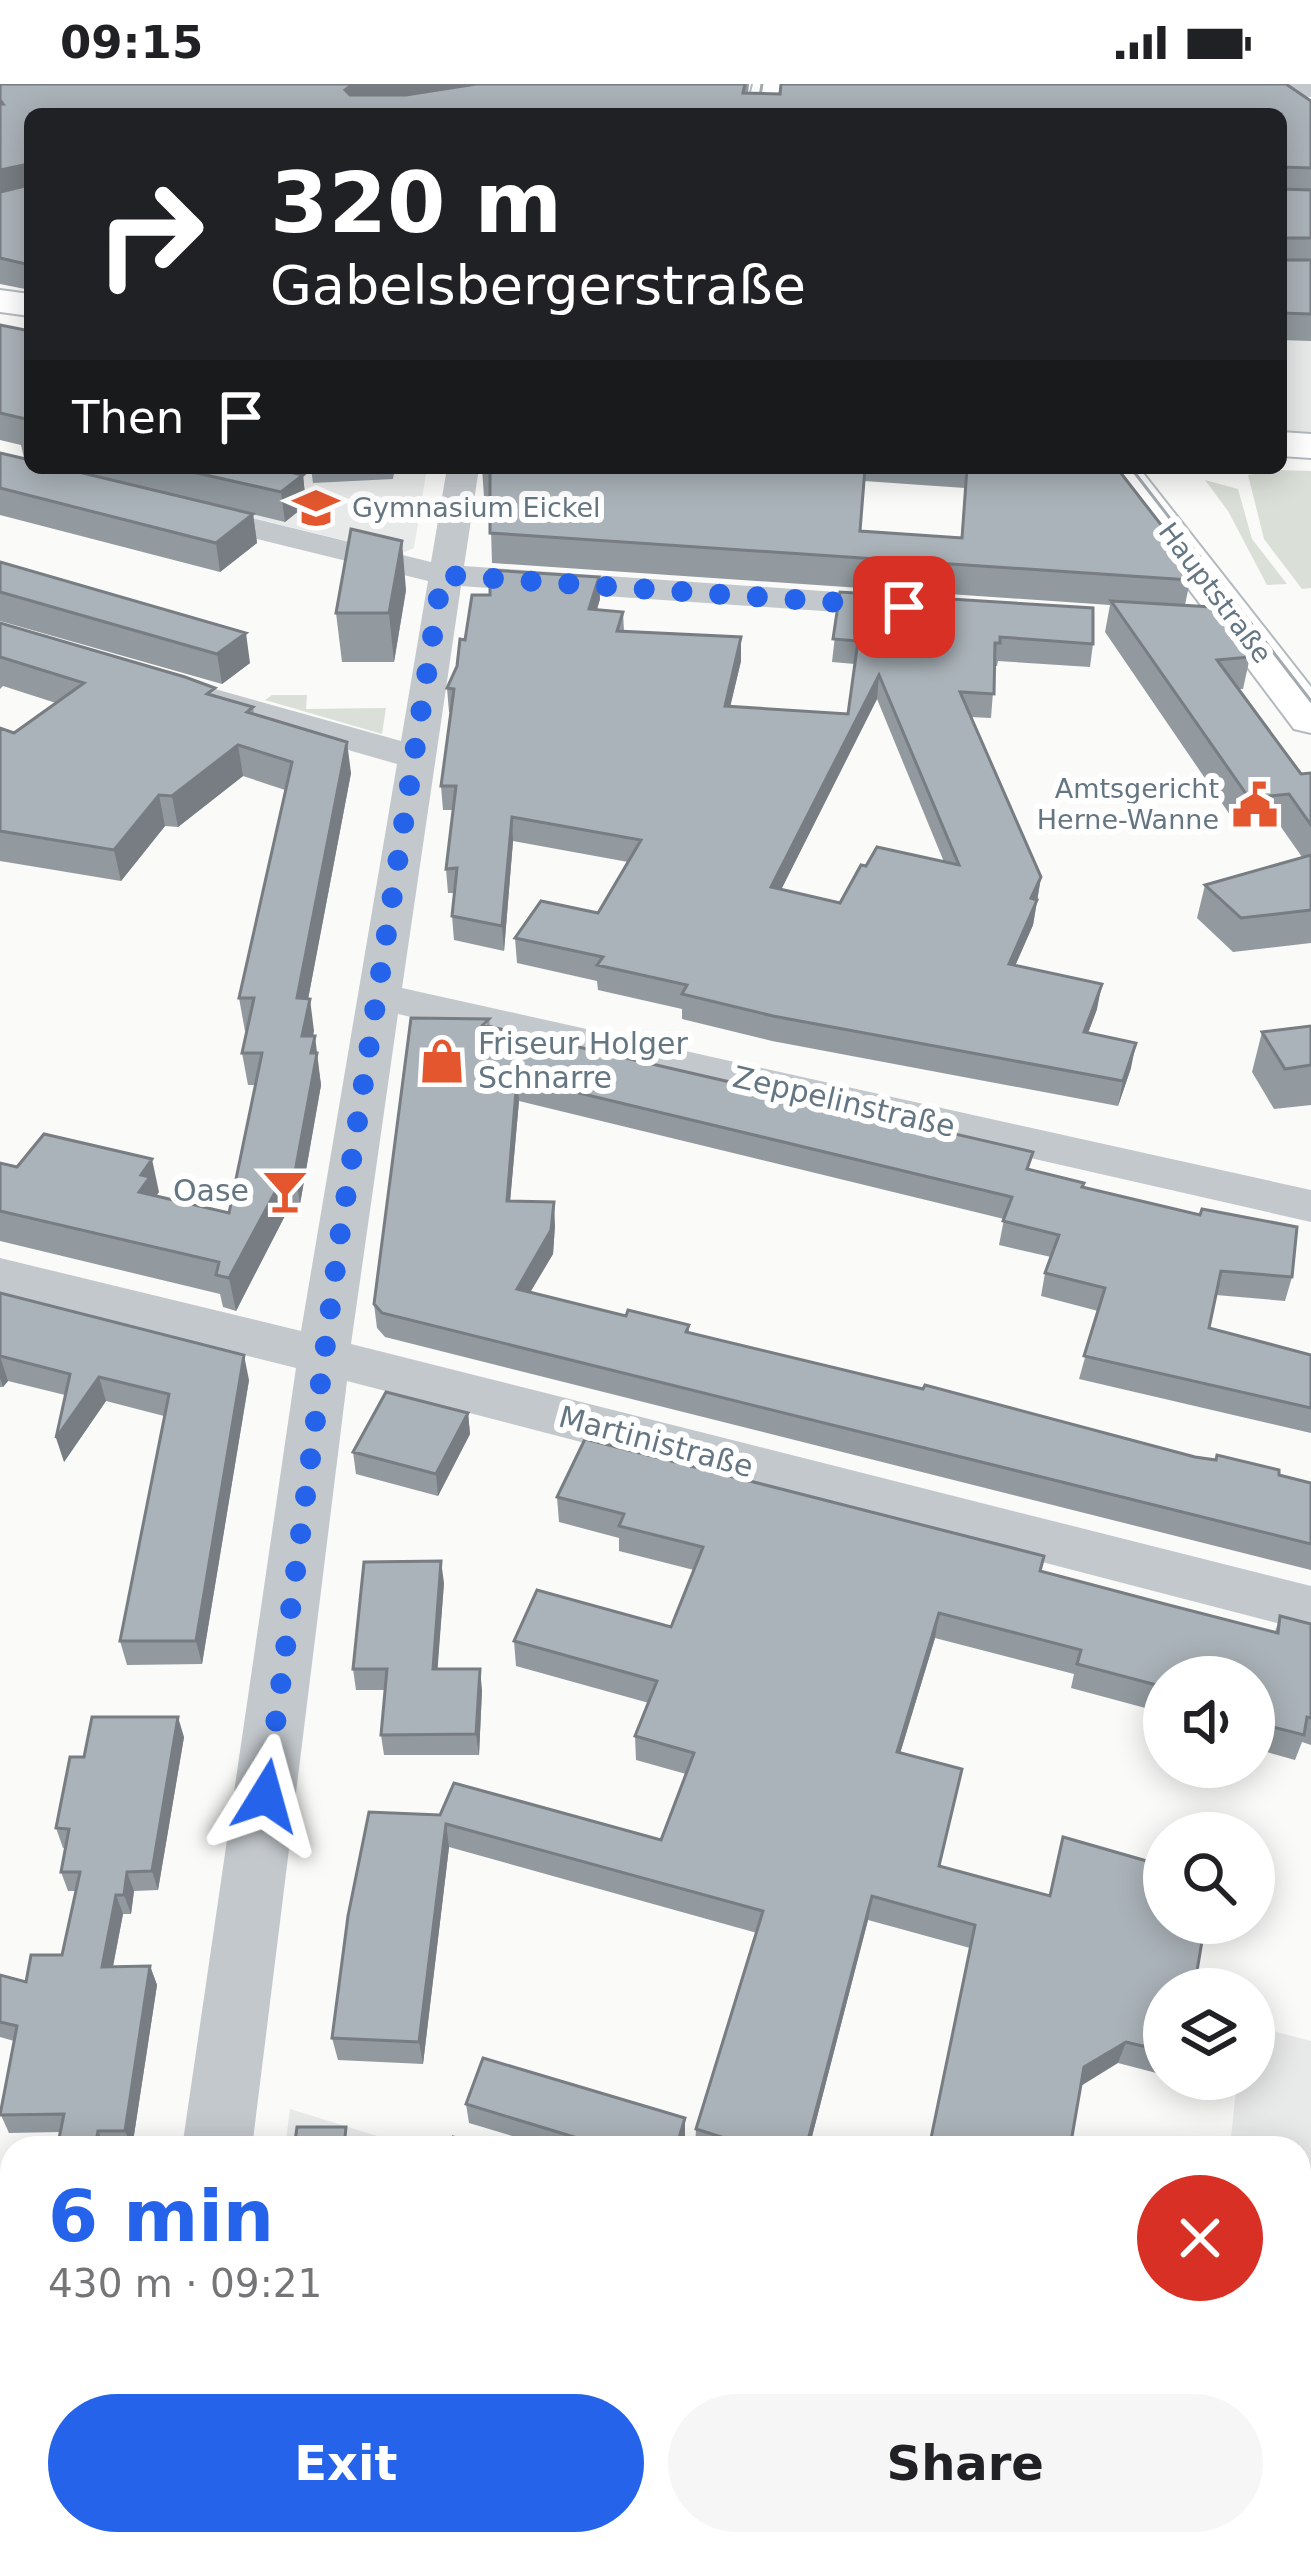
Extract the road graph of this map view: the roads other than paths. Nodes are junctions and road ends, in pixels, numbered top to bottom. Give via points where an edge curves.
1 (1173, 84) edge
2 (1311, 90) edge
3 (462, 474) edge
4 (1123, 474) edge
5 (165, 507) edge
6 (1240, 560) dead end
7 (442, 575) junction
8 (932, 609) edge
9 (1187, 626) edge
10 (1239, 626) junction
11 (1311, 666) edge
12 (150, 680) edge
13 (1311, 719) edge
14 (414, 757) junction
15 (378, 996) junction
16 (1311, 1206) edge
17 (0, 1276) edge
18 (327, 1354) junction
19 (1311, 1609) edge
20 (219, 2136) edge

1 - 2 street
3 - 7 street
4 - 10 street, Hauptstraße
5 - 7 street
6 - 11 street, Hauptstraße
7 - 8 street
7 - 14 street
9 - 10 street
10 - 13 street, Hauptstraße
12 - 14 street
14 - 15 street
15 - 16 street, Zeppelinstraße
15 - 18 street
17 - 18 street, Martinistraße
18 - 19 street, Martinistraße
18 - 20 street

